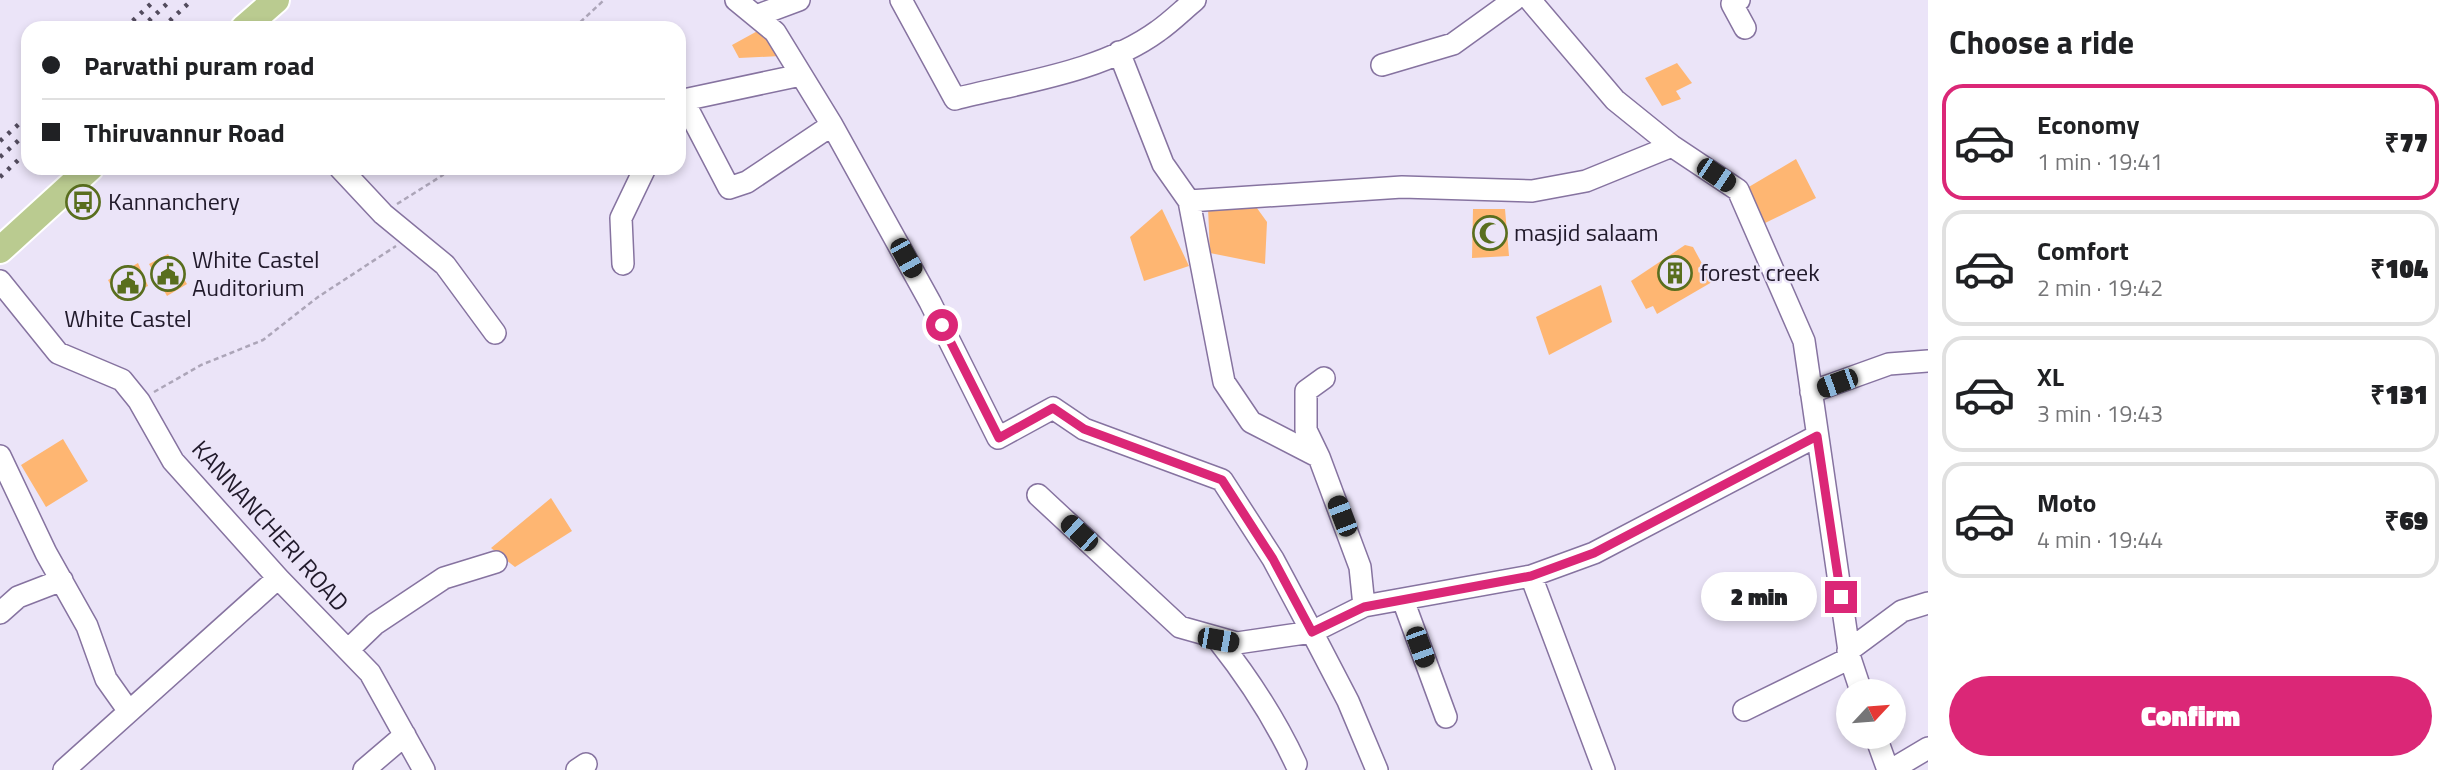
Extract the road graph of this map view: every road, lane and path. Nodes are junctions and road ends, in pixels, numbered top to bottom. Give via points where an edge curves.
1 (276, 0) edge
2 (604, 0) edge
3 (736, 0) edge
4 (799, 0) edge
5 (901, 0) edge
6 (1195, 0) edge
7 (1514, 0) edge
8 (1530, 0) edge
9 (1740, 0) edge
10 (756, 16) junction
11 (251, 21) edge
12 (582, 21) edge
13 (1745, 28) dead end
14 (1119, 52) junction
15 (1382, 65) dead end
16 (801, 75) junction
17 (686, 100) edge
18 (686, 110) edge
19 (832, 125) junction
20 (1672, 146) junction
21 (82, 175) edge
22 (347, 175) edge
23 (443, 175) edge
24 (642, 175) edge
25 (1189, 201) junction
26 (383, 214) junction
27 (409, 237) junction
28 (0, 250) edge
29 (623, 264) dead end
30 (0, 281) edge
31 (495, 333) dead end
32 (1928, 361) edge
33 (1324, 379) dead end
34 (1811, 392) junction
35 (139, 401) junction
36 (1817, 436) junction
37 (0, 456) edge
38 (1319, 457) junction
39 (1038, 495) dead end
40 (496, 562) dead end
41 (1531, 576) junction
42 (278, 578) junction
43 (62, 580) junction
44 (1403, 600) junction
45 (1928, 603) edge
46 (1364, 607) junction
47 (0, 613) edge
48 (1312, 632) junction
49 (1218, 640) junction
50 (348, 650) junction
51 (1849, 654) junction
52 (1857, 679) edge
53 (128, 710) junction
54 (1744, 710) dead end
55 (1447, 717) dead end
56 (405, 735) junction
57 (1928, 748) edge
58 (1881, 749) edge
59 (1296, 764) dead end
60 (64, 770) edge
61 (364, 770) edge
62 (424, 770) edge
63 (1377, 770) edge
64 (1604, 770) edge
65 (1889, 770) edge

1 - 11 main road
2 - 12 path
3 - 10 street
4 - 10 street
5 - 14 street via 955,99
6 - 14 street via 1157,32
7 - 15 street via 1453,44
8 - 20 street via 1615,100
9 - 13 street via 1732,4
10 - 16 street via 775,32
14 - 25 street via 1163,164
16 - 17 street
16 - 19 street
18 - 19 street via 729,188 747,182
19 - 48 street via 999,438 1053,408 1084,429 1222,480 1273,559
20 - 25 street via 1586,181 1532,191 1402,187
20 - 34 street via 1738,190 1804,341
21 - 28 main road
22 - 26 street
23 - 26 path
24 - 29 street via 621,218
25 - 38 street via 1224,382 1251,422
26 - 27 street
27 - 31 street via 445,265
27 - 35 path via 263,340 201,365
30 - 35 street, KANNANCHERI ROAD via 58,353 122,380
32 - 34 street via 1888,364
33 - 38 street via 1306,391 1306,430
34 - 36 street
35 - 42 street, KANNANCHERI ROAD via 173,461
36 - 41 street via 1594,553
36 - 51 street
37 - 43 street
38 - 46 street via 1360,567
39 - 49 street via 1180,627
40 - 50 street via 444,578 375,624
41 - 44 street
41 - 64 street
42 - 50 street, KANNANCHERI ROAD
42 - 53 street
43 - 47 street via 18,597
43 - 53 street via 87,626 106,679
44 - 46 street
44 - 55 street
45 - 51 street via 1902,611
46 - 48 street
48 - 49 street via 1237,643
48 - 63 street
49 - 59 street via 1278,725
50 - 56 street, KANNANCHERI ROAD via 370,673
51 - 52 street
51 - 54 street
53 - 60 street
56 - 61 street
56 - 62 street, KANNANCHERI ROAD
57 - 65 street
58 - 65 street

